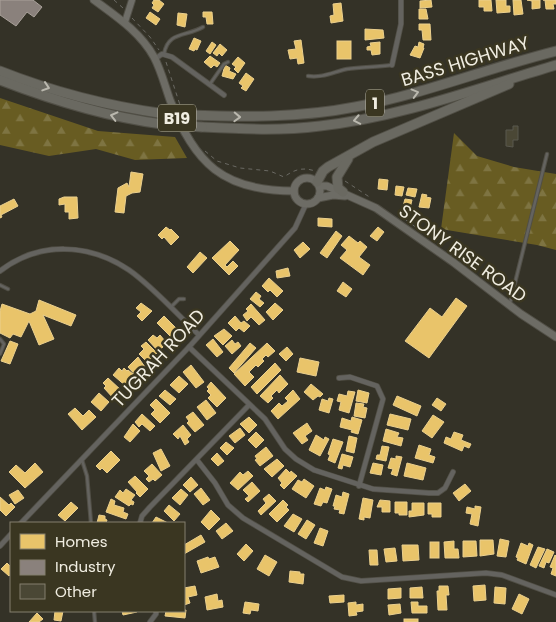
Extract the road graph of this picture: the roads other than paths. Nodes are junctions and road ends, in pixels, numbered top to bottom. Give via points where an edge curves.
1 (94, 0) edge
2 (132, 0) edge
3 (401, 0) edge
4 (124, 22) junction
5 (203, 27) dead end
6 (556, 51) edge
7 (164, 54) junction
8 (155, 59) junction
9 (228, 62) dead end
10 (392, 65) joint
11 (556, 66) edge
12 (0, 71) edge
13 (308, 76) dead end
14 (0, 80) edge
15 (210, 84) junction
16 (224, 95) dead end
17 (547, 154) dead end
18 (349, 156) junction
19 (318, 184) junction
20 (294, 191) junction
21 (346, 194) junction
22 (318, 198) junction
23 (306, 204) junction
24 (0, 271) edge
25 (0, 285) edge
26 (8, 289) dead end
27 (184, 299) dead end
28 (509, 305) junction
29 (170, 308) junction
30 (199, 335) junction
31 (556, 337) edge
32 (0, 340) edge
33 (189, 347) junction
34 (0, 354) edge
35 (339, 378) dead end
36 (249, 405) junction
37 (82, 458) junction
38 (197, 460) junction
39 (453, 472) dead end
40 (359, 486) junction
41 (22, 522) edge
42 (91, 522) edge
43 (140, 522) edge
44 (10, 535) edge
45 (0, 546) edge
46 (556, 595) edge

1 - 4 main road, B19
2 - 4 street
3 - 10 street via 401,24
4 - 8 main road, B19 via 140,37
5 - 7 lane via 173,37
12 -> 6 highway, BASS HIGHWAY / 1, bridge via 47,88 124,108 165,114 283,117 355,107 438,87
7 - 8 street
7 - 15 street
8 - 20 main road, B19 via 185,136 208,165 240,183
9 - 15 lane
10 - 13 lane
11 -> 14 highway, BASS HIGHWAY / 1, bridge via 420,106 352,122 282,130 136,121 59,101
11 - 18 highway via 373,142
15 - 16 street
17 - 28 lane
18 - 19 highway via 325,170
18 - 21 highway via 337,177 338,188
19 - 20 main road via 304,179 296,184
19 - 21 main road, STONY RISE ROAD
19 - 22 main road
20 - 23 main road via 298,200
21 - 22 main road, STONY RISE ROAD
21 - 28 main road, STONY RISE ROAD via 376,208
22 - 23 main road
23 - 30 street, TUGRAH ROAD via 297,225
24 - 29 street via 17,260 47,251 85,252 103,256 129,270
25 - 26 lane
27 - 29 lane via 179,299
28 - 31 main road, STONY RISE ROAD
29 - 30 street
30 - 33 street, TUGRAH ROAD
32 - 34 lane via 4,344
33 - 36 street
33 - 37 street, TUGRAH ROAD
35 - 40 street via 350,377 377,386 383,399
36 - 38 street
36 - 40 street via 265,419 296,459 314,470
37 - 41 street, TUGRAH ROAD
37 - 42 lane
38 - 43 street via 150,507
38 - 46 street via 228,505 242,518 342,577 360,581 486,573
39 - 40 street via 445,488 438,492
44 - 45 street

